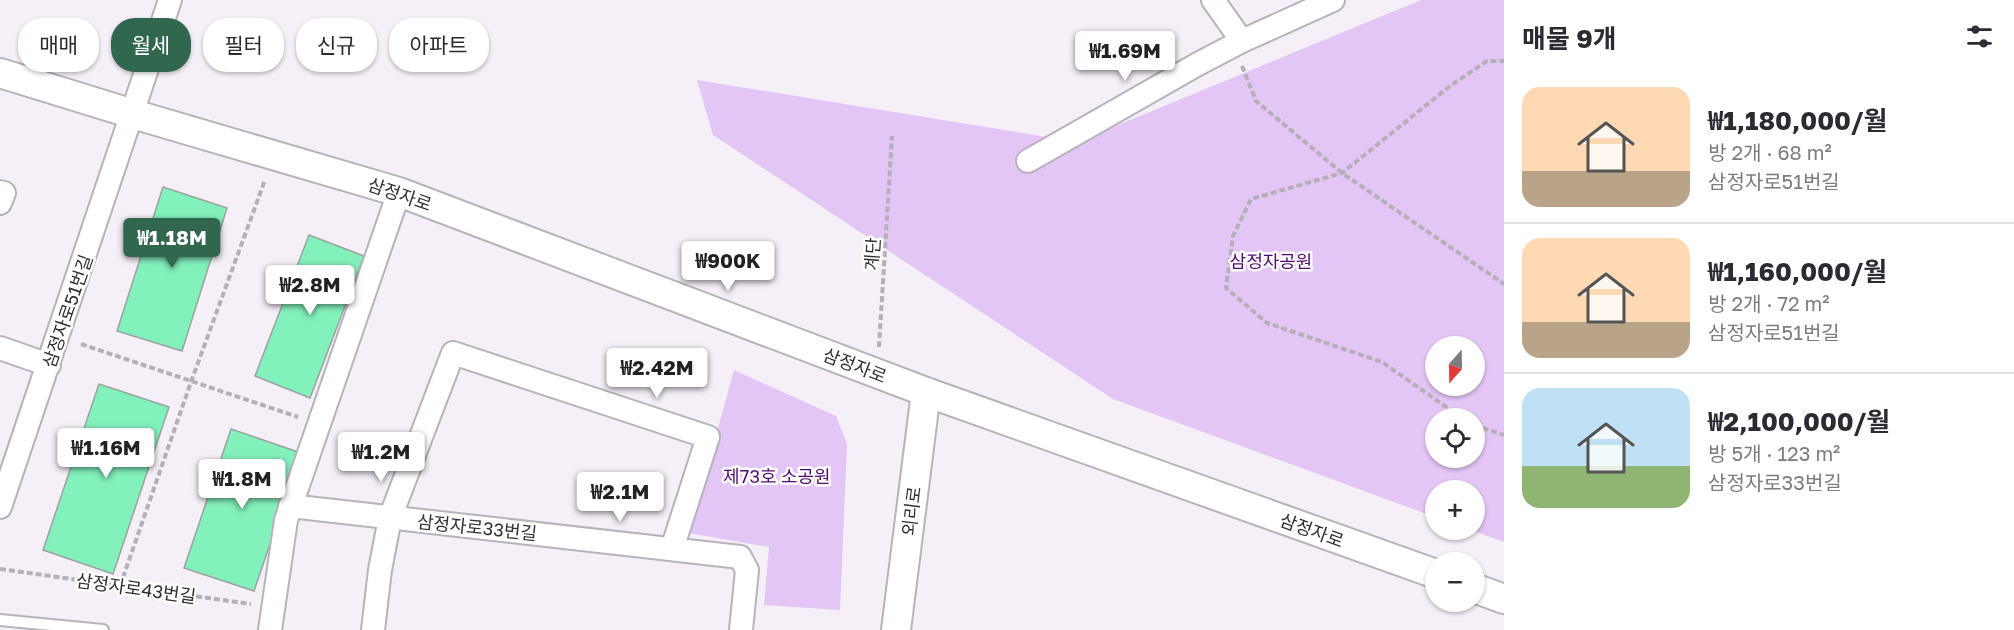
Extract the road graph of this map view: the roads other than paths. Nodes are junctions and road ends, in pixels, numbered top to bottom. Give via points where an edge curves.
1 (170, 0) edge
2 (1213, 0) edge
3 (1333, 0) edge
4 (1238, 43) junction
5 (0, 72) edge
6 (133, 114) junction
7 (1028, 161) dead end
8 (0, 192) edge
9 (399, 192) junction
10 (0, 203) edge
11 (0, 348) edge
12 (49, 365) junction
13 (926, 392) junction
14 (290, 506) junction
15 (0, 507) edge
16 (390, 518) junction
17 (672, 549) junction
18 (1425, 570) edge
19 (1485, 592) edge
20 (1504, 598) edge
21 (0, 620) edge
22 (103, 630) edge
23 (270, 630) edge
24 (373, 630) edge
25 (741, 630) edge
26 (896, 630) edge

1 - 6 street, 삼정자로51번길
2 - 4 street
3 - 4 street
4 - 7 street
5 - 6 street, 삼정자로
6 - 9 street, 삼정자로
6 - 12 street, 삼정자로51번길
8 - 10 street via 4,193
9 - 13 street, 삼정자로
9 - 14 street
11 - 12 street
12 - 15 street, 삼정자로51번길
13 - 18 street, 삼정자로
13 - 26 street, 외리로
14 - 16 street, 삼정자로33번길
14 - 23 street
16 - 17 street, 삼정자로33번길
16 - 17 street via 453,353 708,437
16 - 24 street
17 - 25 street, 삼정자로33번길 via 740,557 747,570
19 - 20 street
21 - 22 lane

